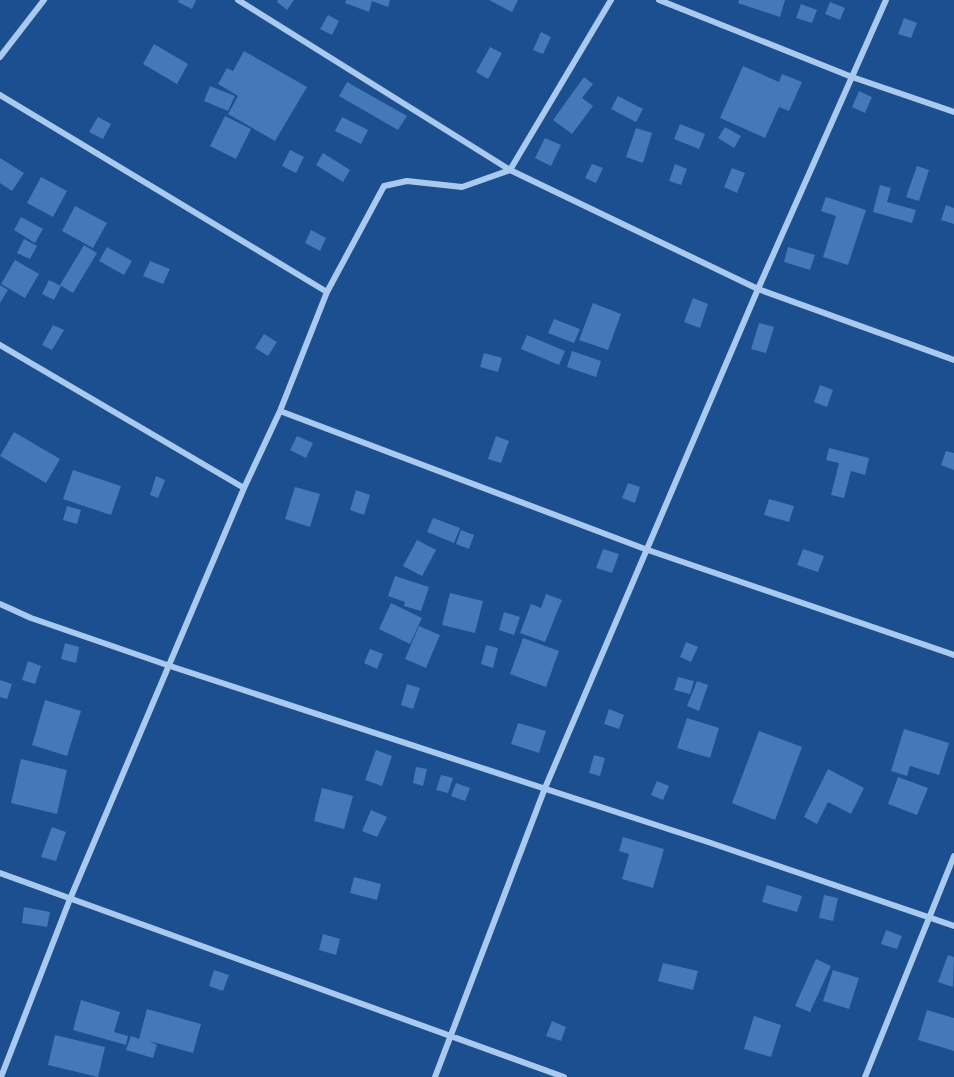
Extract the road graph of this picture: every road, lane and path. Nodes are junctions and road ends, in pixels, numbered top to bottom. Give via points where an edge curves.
1 (44, 0) edge
2 (238, 0) edge
3 (611, 0) edge
4 (659, 0) edge
5 (886, 0) edge
6 (0, 57) edge
7 (852, 77) junction
8 (0, 95) edge
9 (954, 112) edge
10 (510, 170) junction
11 (758, 289) junction
12 (327, 292) junction
13 (0, 345) edge
14 (954, 360) edge
15 (280, 411) junction
16 (244, 488) junction
17 (645, 549) junction
18 (0, 604) edge
19 (954, 655) edge
20 (170, 666) junction
21 (545, 789) junction
22 (954, 856) edge
23 (0, 873) edge
24 (70, 899) junction
25 (930, 918) junction
26 (954, 926) edge
27 (451, 1036) junction
28 (1, 1077) edge
29 (435, 1077) edge
30 (564, 1077) edge
31 (866, 1077) edge

1 - 6 street
2 - 10 street
3 - 10 street
4 - 7 street
5 - 7 street
7 - 9 street
7 - 11 street
8 - 12 street
10 - 11 street
10 - 12 street via 462,187 407,181 384,186
11 - 14 street
11 - 17 street
12 - 15 street
13 - 16 street
15 - 16 street
15 - 17 street
16 - 20 street
17 - 19 street
17 - 21 street
18 - 20 street
20 - 21 street
20 - 24 street
21 - 25 street
21 - 27 street
22 - 25 street
23 - 24 street
24 - 27 street
24 - 28 street
25 - 26 street
25 - 31 street
27 - 29 street
27 - 30 street

